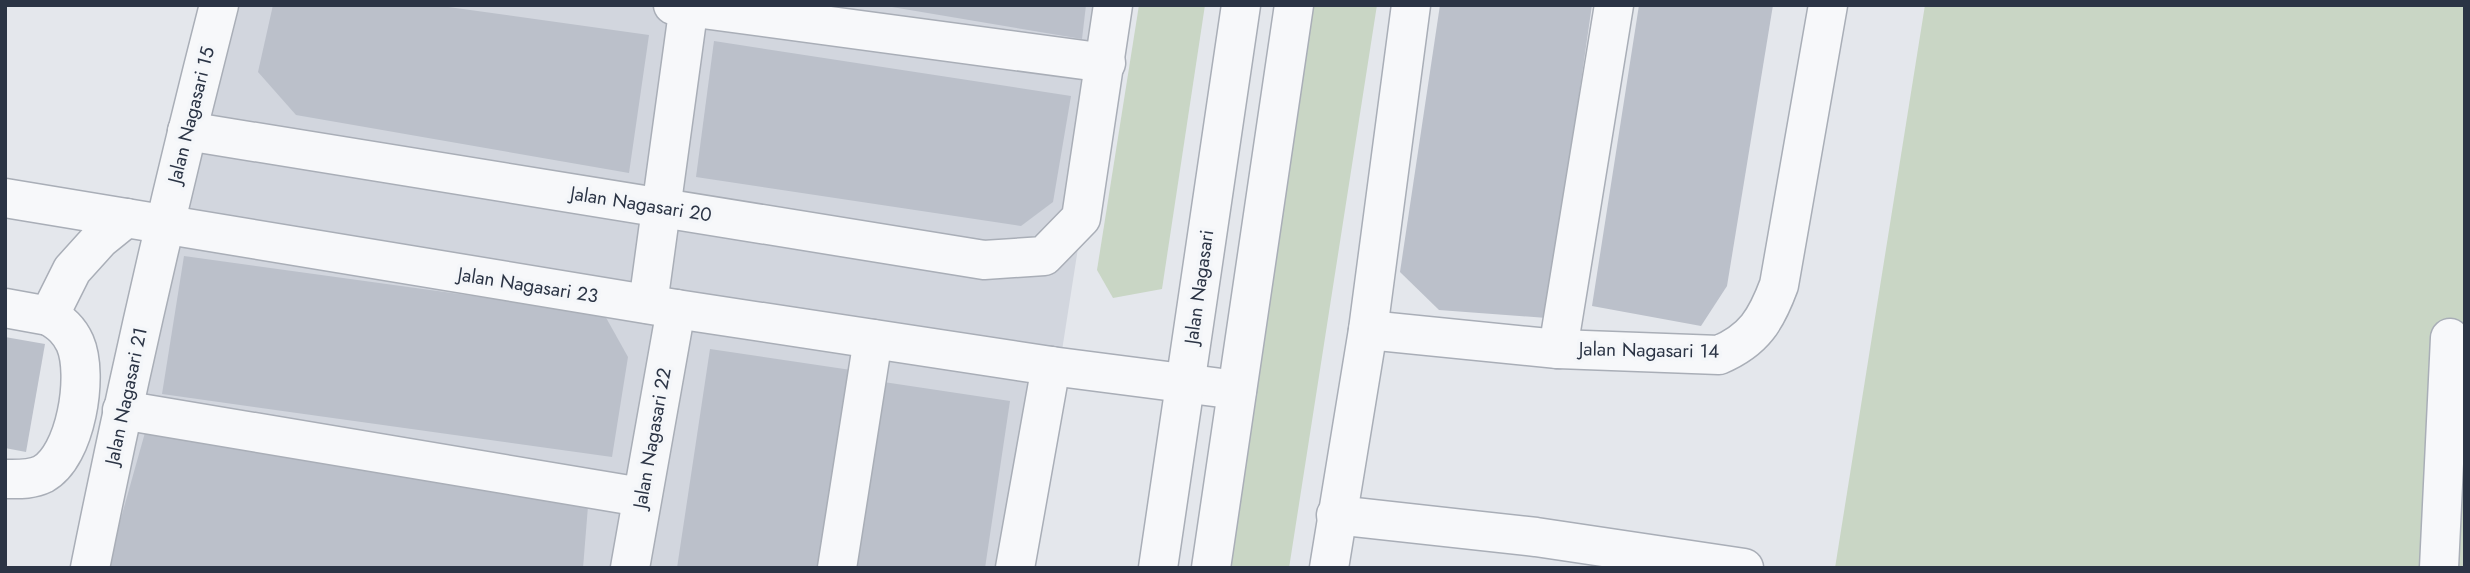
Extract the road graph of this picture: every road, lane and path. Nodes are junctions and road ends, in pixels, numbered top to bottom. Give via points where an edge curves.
1 (219, 5) edge
2 (1113, 5) edge
3 (1241, 5) edge
4 (1294, 5) edge
5 (1411, 5) edge
6 (1614, 5) edge
7 (1828, 5) edge
8 (684, 6) edge
9 (1105, 63) junction
10 (187, 131) junction
11 (5, 198) edge
12 (662, 208) junction
13 (126, 218) junction
14 (164, 225) junction
15 (662, 307) junction
16 (5, 308) edge
17 (49, 316) junction
18 (1368, 330) junction
19 (2450, 338) dead end
20 (873, 339) junction
21 (1558, 349) junction
22 (1051, 366) junction
23 (1185, 384) junction
24 (1237, 390) junction
25 (122, 410) junction
26 (5, 479) edge
27 (641, 497) junction
28 (1336, 515) junction
29 (90, 568) edge
30 (630, 568) edge
31 (837, 568) edge
32 (1015, 568) edge
33 (1158, 568) edge
34 (1212, 568) edge
35 (1329, 568) edge
36 (1744, 568) edge
37 (2439, 568) edge

1 - 10 street, Jalan Nagasari 15
2 - 9 street
3 - 23 street, Jalan Nagasari
4 - 24 street
5 - 18 street
6 - 21 street
7 - 21 street, Jalan Nagasari 14 via 1779,285 1757,330 1719,355
8 - 9 street
8 - 12 street, Jalan Nagasari 22
9 - 12 street, Jalan Nagasari 20 via 1081,218 1044,256 984,260
10 - 12 street, Jalan Nagasari 20
10 - 14 street, Jalan Nagasari 15
11 - 13 street, Jalan Nagasari 23
12 - 15 street, Jalan Nagasari 22
13 - 14 street, Jalan Nagasari 23
13 - 17 street via 72,270
14 - 15 street, Jalan Nagasari 23
14 - 25 street, Jalan Nagasari 21
15 - 20 street, Jalan Nagasari 23
15 - 27 street, Jalan Nagasari 22
16 - 17 street
17 - 26 street via 63,324 79,357 75,422 62,454 45,473 27,480
18 - 21 street, Jalan Nagasari 14
18 - 28 street
19 - 37 street
20 - 22 street, Jalan Nagasari 23
20 - 31 street
22 - 23 street, Jalan Nagasari 23
22 - 32 street
23 - 24 street, Jalan Nagasari 23
23 - 33 street, Jalan Nagasari
24 - 34 street
25 - 27 street
25 - 29 street, Jalan Nagasari 21
27 - 30 street, Jalan Nagasari 22
28 - 35 street
28 - 36 street via 1536,537

